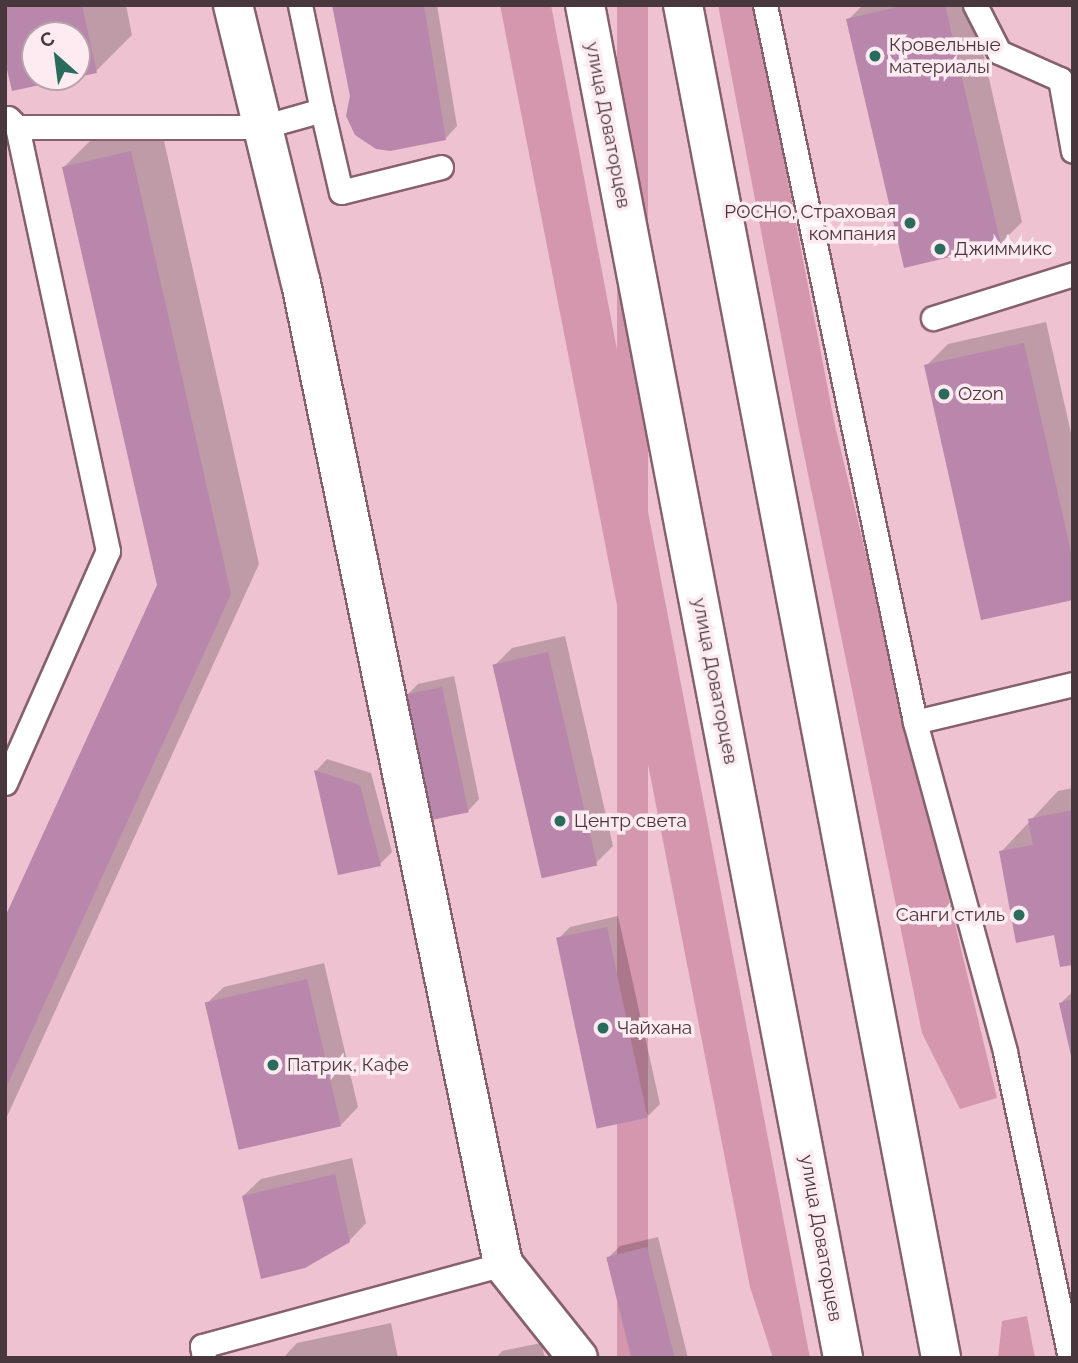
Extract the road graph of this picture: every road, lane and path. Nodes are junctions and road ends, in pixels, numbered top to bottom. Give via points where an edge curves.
1 (233, 5) edge
2 (300, 5) edge
3 (584, 5) edge
4 (683, 5) edge
5 (765, 5) edge
6 (975, 5) edge
7 (322, 110) junction
8 (11, 122) edge
9 (262, 127) junction
10 (1073, 151) edge
11 (441, 167) dead end
12 (1073, 274) edge
13 (933, 318) dead end
14 (1073, 684) edge
15 (915, 722) junction
16 (5, 783) edge
17 (503, 1264) junction
18 (204, 1358) edge
19 (578, 1358) edge
20 (843, 1358) edge
21 (941, 1358) edge
22 (1070, 1358) edge

1 - 9 main road
2 - 7 lane
3 - 20 main road, улица Доваторцев
4 - 21 main road
5 - 15 lane
6 - 10 lane via 999,52 1060,79
7 - 9 lane
7 - 11 lane via 341,192
8 - 9 lane
8 - 16 lane via 108,551
9 - 17 main road via 301,283
12 - 13 lane
14 - 15 lane
15 - 22 lane via 1004,1052
17 - 18 lane via 202,1346
17 - 19 main road

